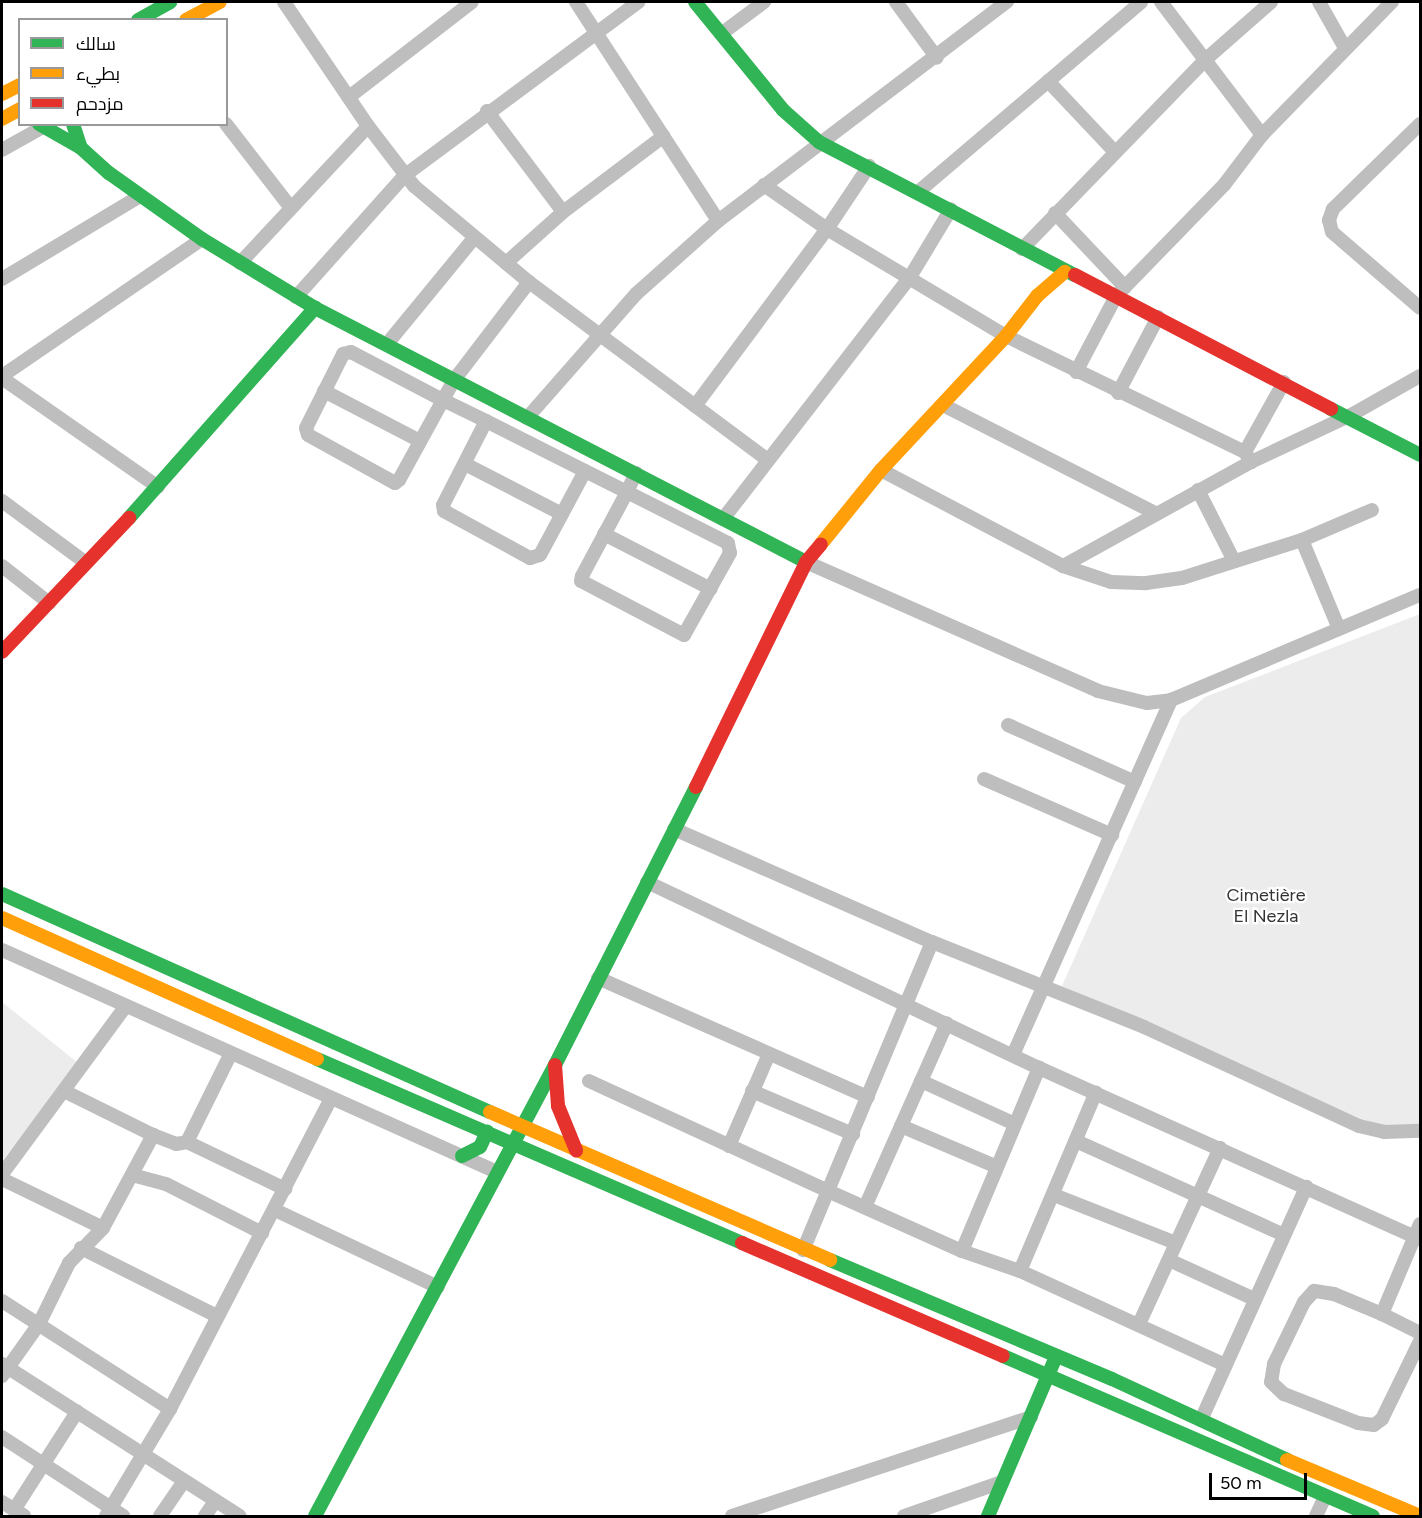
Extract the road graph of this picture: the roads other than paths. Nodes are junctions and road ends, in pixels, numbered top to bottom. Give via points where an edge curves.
1 (170, 2) edge
2 (220, 2) edge
3 (284, 2) edge
4 (469, 2) edge
5 (576, 2) edge
6 (638, 2) edge
7 (695, 2) edge
8 (764, 2) edge
9 (896, 2) edge
10 (1007, 2) edge
11 (1141, 2) edge
12 (1161, 2) edge
13 (1271, 2) edge
14 (1318, 2) edge
15 (1392, 2) edge
16 (142, 18) edge
17 (190, 18) edge
18 (597, 33) junction
19 (721, 34) junction
20 (1345, 48) junction
21 (937, 58) junction
22 (1205, 60) junction
23 (1048, 81) junction
24 (18, 86) edge
25 (2, 94) edge
26 (349, 97) junction
27 (18, 111) edge
28 (487, 111) junction
29 (2, 119) edge
30 (1420, 124) edge
31 (41, 126) edge
32 (75, 126) edge
33 (228, 126) edge
34 (368, 126) junction
35 (1262, 135) junction
36 (663, 136) junction
37 (819, 142) junction
38 (81, 148) junction
39 (2, 150) edge
40 (1115, 152) junction
41 (869, 166) junction
42 (404, 176) junction
43 (764, 185) junction
44 (918, 192) junction
45 (140, 196) junction
46 (291, 208) junction
47 (951, 209) junction
48 (563, 212) junction
49 (1055, 213) junction
50 (718, 221) junction
51 (827, 229) junction
52 (474, 238) junction
53 (202, 239) junction
54 (1022, 249) junction
55 (240, 263) junction
56 (506, 263) junction
57 (1049, 263) junction
58 (1065, 272) junction
59 (910, 277) junction
60 (2, 279) edge
61 (529, 282) junction
62 (1120, 292) junction
63 (1037, 296) junction
64 (296, 297) junction
65 (315, 308) junction
66 (1420, 308) edge
67 (1158, 317) junction
68 (598, 333) junction
69 (1006, 336) junction
70 (387, 344) junction
71 (1076, 372) junction
72 (1420, 376) edge
73 (2, 377) edge
74 (454, 380) junction
75 (1284, 382) junction
76 (324, 391) junction
77 (1118, 393) junction
78 (443, 400) junction
79 (944, 405) junction
80 (695, 406) junction
81 (1351, 415) junction
82 (527, 417) junction
83 (486, 421) junction
84 (420, 441) junction
85 (1420, 455) edge
86 (1248, 457) junction
87 (768, 460) junction
88 (465, 464) junction
89 (881, 470) junction
90 (585, 471) junction
91 (636, 474) junction
92 (158, 487) junction
93 (1198, 490) junction
94 (627, 492) junction
95 (2, 501) edge
96 (1372, 510) dead end
97 (1155, 513) junction
98 (562, 514) junction
99 (723, 519) junction
100 (604, 534) junction
101 (1302, 540) junction
102 (1234, 561) junction
103 (86, 562) junction
104 (806, 562) junction
105 (2, 566) edge
106 (1062, 566) junction
107 (711, 589) junction
108 (1420, 595) edge
109 (49, 603) junction
110 (1339, 628) junction
111 (2, 652) edge
112 (1171, 700) junction
113 (1008, 725) dead end
114 (984, 779) dead end
115 (1135, 782) junction
116 (674, 829) junction
117 (1112, 835) junction
118 (647, 882) junction
119 (2, 894) edge
120 (2, 918) edge
121 (932, 942) junction
122 (2, 950) edge
123 (598, 978) junction
124 (1042, 990) junction
125 (908, 1003) junction
126 (125, 1007) junction
127 (947, 1023) junction
128 (770, 1053) junction
129 (230, 1055) junction
130 (1013, 1055) junction
131 (555, 1065) junction
132 (1039, 1068) junction
133 (589, 1081) dead end
134 (921, 1081) junction
135 (752, 1091) junction
136 (66, 1092) junction
137 (1096, 1092) junction
138 (868, 1097) junction
139 (331, 1099) junction
140 (1016, 1124) junction
141 (522, 1126) junction
142 (901, 1126) junction
143 (1420, 1131) edge
144 (487, 1132) junction
145 (853, 1134) junction
146 (153, 1135) junction
147 (1076, 1141) junction
148 (187, 1142) junction
149 (513, 1143) junction
150 (729, 1146) junction
151 (1220, 1148) junction
152 (576, 1150) junction
153 (462, 1156) junction
154 (997, 1167) junction
155 (497, 1172) junction
156 (2, 1176) edge
157 (132, 1176) junction
158 (1305, 1187) junction
159 (285, 1188) junction
160 (828, 1191) junction
161 (1197, 1194) junction
162 (1054, 1195) junction
163 (865, 1207) junction
164 (274, 1210) junction
165 (103, 1228) junction
166 (262, 1233) junction
167 (1418, 1233) edge
168 (1284, 1235) junction
169 (1176, 1243) junction
170 (81, 1248) junction
171 (803, 1250) junction
172 (962, 1251) junction
173 (1169, 1260) junction
174 (1020, 1271) junction
175 (438, 1287) junction
176 (1254, 1299) junction
177 (2, 1301) edge
178 (1382, 1314) junction
179 (217, 1316) junction
180 (39, 1324) junction
181 (1139, 1324) junction
182 (1420, 1333) edge
183 (1420, 1341) edge
184 (1056, 1356) junction
185 (1225, 1365) junction
186 (3, 1369) edge
187 (1047, 1377) junction
188 (170, 1409) junction
189 (77, 1412) junction
190 (1031, 1417) junction
191 (1201, 1420) junction
192 (2, 1437) edge
193 (144, 1456) junction
194 (44, 1466) junction
195 (184, 1481) junction
196 (1002, 1482) junction
197 (1325, 1497) junction
198 (216, 1501) junction
199 (2, 1502) edge
200 (108, 1512) edge
201 (19, 1513) edge
202 (123, 1516) edge
203 (160, 1516) edge
204 (205, 1516) edge
205 (240, 1516) edge
206 (315, 1516) edge
207 (732, 1516) edge
208 (904, 1516) edge
209 (988, 1516) edge
210 (1316, 1516) edge
211 (1373, 1516) edge
212 (1420, 1516) edge

1 - 16 main road
2 - 17 main road
3 - 26 street
4 - 26 street
5 - 18 street
6 - 18 street
7 - 19 main road
8 - 19 street
9 - 21 street
10 - 21 street
11 - 23 street
12 - 22 street
13 - 22 street
14 - 20 street
15 - 20 street
18 - 28 street
18 - 36 street
19 - 37 main road via 783,110
20 - 35 street
21 - 37 street
22 - 35 street
22 - 40 street
23 - 40 street
23 - 44 street
24 - 25 main road
26 - 34 street
27 - 29 main road
28 - 42 street
28 - 48 street
30 - 66 street via 1333,209 1329,220 1332,232
31 - 38 main road
31 - 39 street
32 - 38 main road
33 - 46 street
34 - 42 street
34 - 46 street
35 - 62 street via 1224,185
36 - 48 street
36 - 50 street
37 - 41 main road
37 - 43 street
38 - 45 main road
40 - 49 street
41 - 44 main road
41 - 51 street
42 - 52 street
42 - 64 street
43 - 50 street
43 - 51 street
44 - 47 main road
45 - 53 main road
45 - 60 street
46 - 55 street
47 - 54 main road
47 - 59 street
48 - 56 street
49 - 54 street
49 - 62 street
50 - 68 street
51 - 59 street
51 - 80 street
52 - 56 street
52 - 70 street
53 - 55 main road
53 - 73 street
54 - 57 main road
55 - 64 main road
56 - 61 street
57 - 58 main road
57 - 63 main road
58 - 62 main road
58 - 63 main road
59 - 69 street
59 - 87 street
61 - 68 street
61 - 74 street
62 - 67 main road
62 - 71 street
63 - 69 main road
64 - 65 main road
65 - 70 main road
65 - 92 main road
67 - 75 main road
67 - 77 street
68 - 80 street
68 - 82 street
69 - 71 street
69 - 79 main road
70 - 74 main road
71 - 77 street
72 - 81 street
73 - 92 street
74 - 78 street
74 - 82 main road
75 - 81 main road
75 - 86 street
76 - 78 street via 346,352
76 - 84 street
76 - 84 street via 306,428 308,435 390,482 399,480
77 - 86 street
78 - 83 street
78 - 84 street
79 - 89 main road
79 - 97 street
80 - 87 street
81 - 85 main road
81 - 86 street
82 - 91 main road
83 - 88 street
83 - 90 street
86 - 93 street
87 - 99 street
88 - 98 street
88 - 98 street via 443,506 444,512 530,558 540,555
89 - 104 main road
89 - 106 street
90 - 94 street
90 - 98 street
91 - 94 street
91 - 99 main road
92 - 103 main road
93 - 97 street
93 - 102 street
94 - 100 street
94 - 107 street via 728,543 730,553
95 - 103 street
96 - 101 street
97 - 106 street
99 - 104 main road
100 - 107 street
100 - 107 street via 581,581 679,635 689,632
101 - 102 street
101 - 110 street
102 - 106 street via 1182,578 1146,583 1111,582
103 - 109 main road
104 - 112 street via 1098,691 1128,701
104 - 116 main road
105 - 109 street
108 - 110 street
109 - 111 main road
110 - 112 street
112 - 115 street
113 - 115 street
114 - 117 street
115 - 117 street
116 - 118 main road
116 - 121 street
117 - 124 street
118 - 123 main road
118 - 125 street
119 - 141 main road
120 - 144 main road
121 - 124 street
121 - 125 street
122 - 126 street
123 - 128 street
123 - 131 main road
124 - 130 street
124 - 143 street via 1144,1027 1359,1126 1384,1132
125 - 127 street
125 - 138 street
126 - 129 street
126 - 136 street
127 - 130 street
127 - 134 street
128 - 135 street
128 - 138 street
129 - 139 street
129 - 148 street
130 - 132 street
131 - 141 main road
131 - 152 main road via 558,1107
132 - 137 street
132 - 140 street
133 - 150 street
134 - 140 street
134 - 142 street
135 - 145 street
135 - 150 street
136 - 146 street
136 - 156 street
137 - 147 street
137 - 151 street
138 - 145 street
139 - 153 street
139 - 159 street
140 - 154 street
141 - 149 main road
141 - 152 main road
142 - 154 street
142 - 163 street
144 - 149 main road
144 - 153 main road via 480,1147
145 - 160 street
146 - 148 street via 176,1144
146 - 157 street
147 - 161 street
147 - 162 street
148 - 159 street
149 - 155 main road
149 - 187 main road
150 - 160 street
151 - 158 street
151 - 161 street
152 - 171 main road
153 - 155 street
154 - 172 street
155 - 175 main road
156 - 165 street
157 - 165 street
157 - 166 street via 166,1184
158 - 167 street
158 - 168 street
159 - 164 street
160 - 163 street
160 - 171 street
161 - 168 street
161 - 169 street
162 - 169 street
162 - 174 street
163 - 172 street
164 - 166 street
164 - 175 street
165 - 170 street
166 - 179 street
167 - 178 street
168 - 176 street
169 - 173 street
170 - 179 street
170 - 180 street via 69,1263
171 - 184 main road
172 - 174 street
173 - 176 street
173 - 181 street
174 - 181 street
175 - 206 main road
176 - 185 street
177 - 180 street
178 - 182 street
178 - 183 street via 1335,1294 1314,1291 1304,1302 1274,1364 1271,1382 1284,1394 1358,1423 1374,1425 1382,1419
179 - 188 street
180 - 186 street
180 - 188 street
181 - 185 street
184 - 187 main road
184 - 191 main road
185 - 191 street
186 - 189 street
187 - 190 main road
187 - 197 main road
188 - 193 street
189 - 193 street
189 - 194 street
190 - 196 main road
190 - 207 street
191 - 212 main road
192 - 194 street
193 - 195 street
193 - 200 street
194 - 200 street
194 - 201 street
195 - 198 street
195 - 203 street
196 - 208 street
196 - 209 main road
197 - 210 street
197 - 211 main road
198 - 204 street
198 - 205 street
199 - 201 street
200 - 202 street

